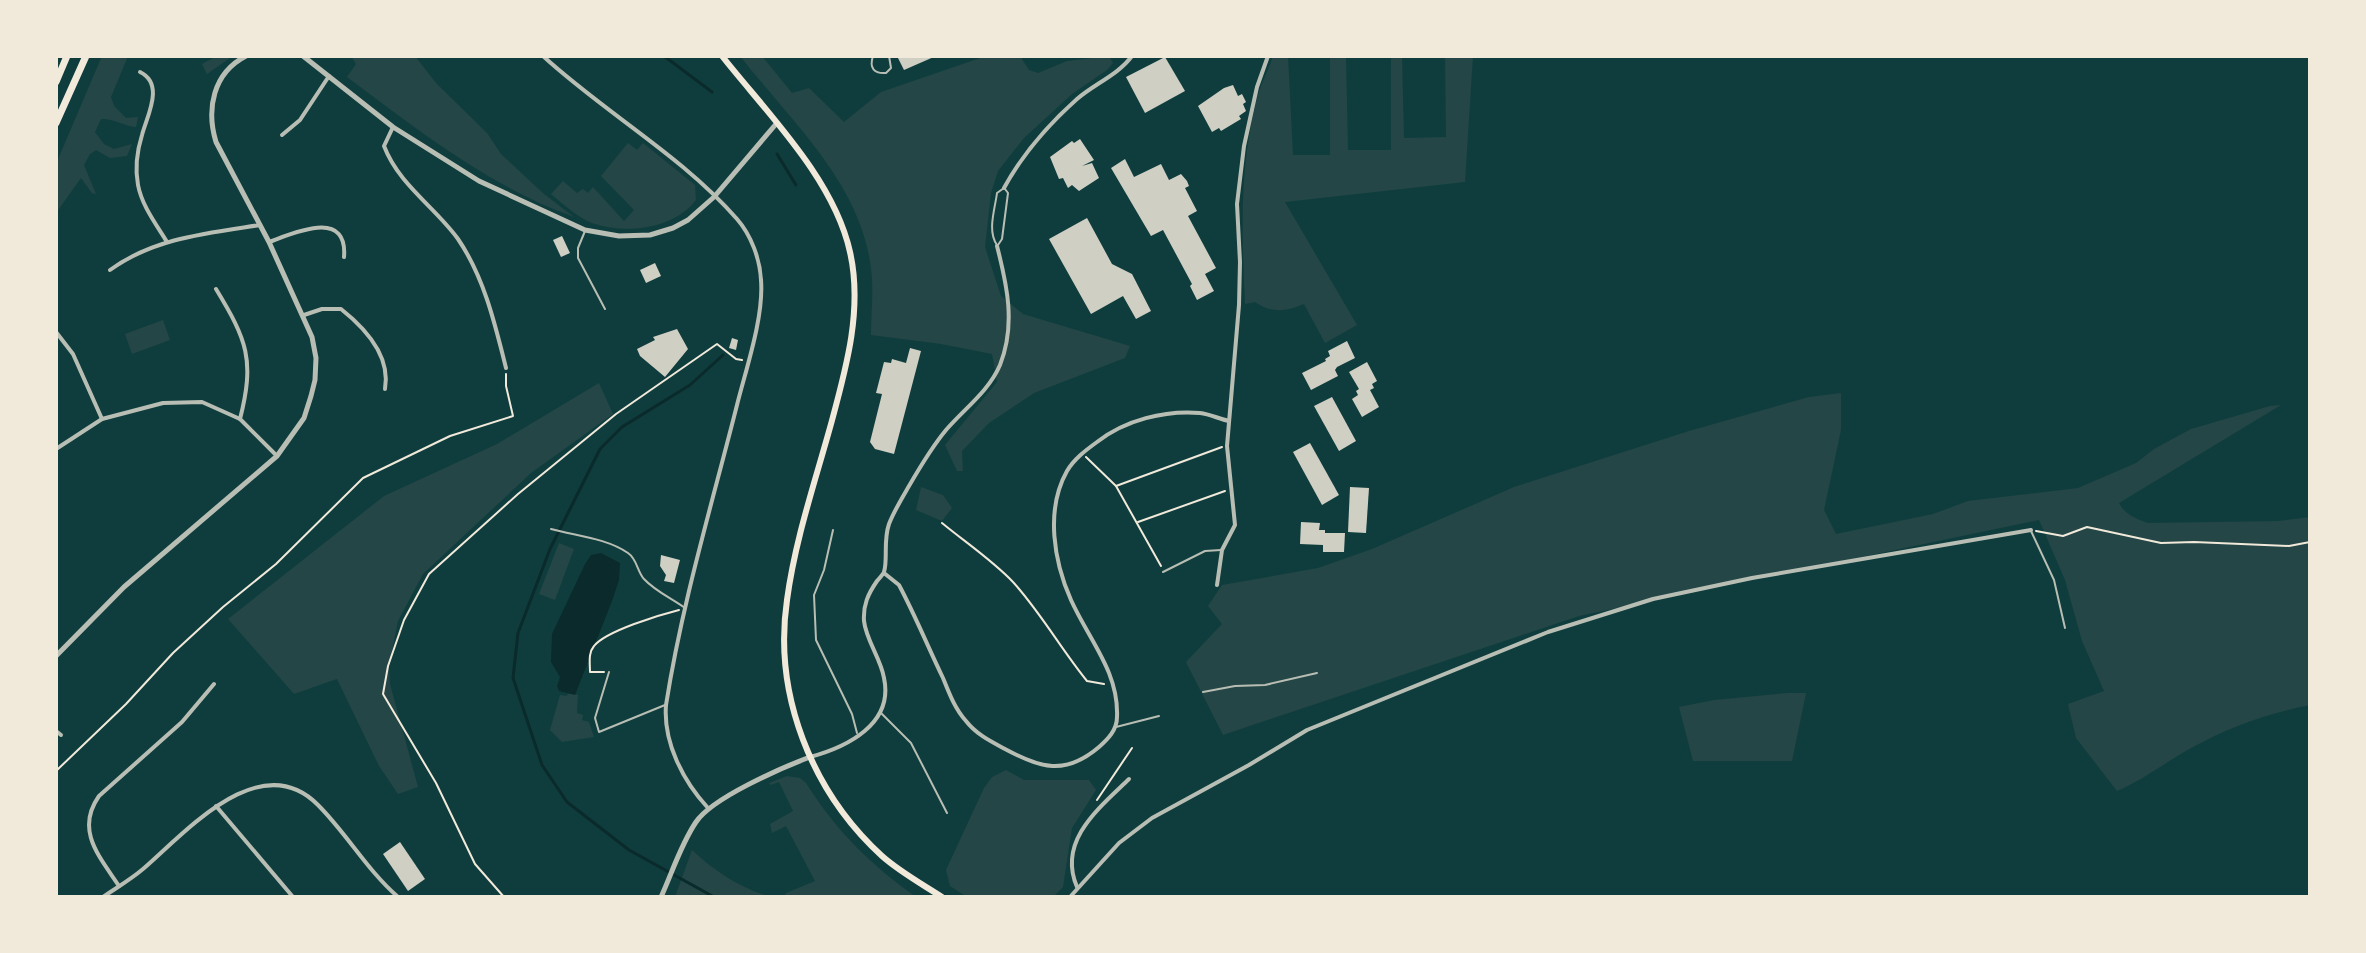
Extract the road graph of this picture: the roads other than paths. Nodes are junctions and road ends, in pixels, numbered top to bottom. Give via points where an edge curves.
1 (67, 56) edge
2 (86, 56) edge
3 (246, 56) edge
4 (303, 56) edge
5 (543, 56) edge
6 (722, 56) edge
7 (873, 56) edge
8 (889, 56) edge
9 (1132, 56) edge
10 (1268, 56) edge
11 (140, 72) dead end
12 (329, 76) junction
13 (56, 82) edge
14 (56, 123) edge
15 (776, 124) junction
16 (393, 127) junction
17 (282, 135) dead end
18 (1004, 188) junction
19 (714, 197) junction
20 (260, 225) junction
21 (585, 230) junction
22 (167, 242) junction
23 (269, 242) junction
24 (997, 246) junction
25 (344, 257) dead end
26 (110, 270) dead end
27 (216, 289) dead end
28 (605, 309) dead end
29 (304, 315) junction
30 (56, 332) edge
31 (506, 368) road end
32 (385, 389) dead end
33 (102, 419) junction
34 (240, 419) junction
35 (1229, 421) junction
36 (56, 449) edge
37 (277, 456) junction
38 (553, 529) dead end
39 (833, 530) dead end
40 (2031, 530) joint
41 (1222, 550) junction
42 (1163, 572) road end
43 (884, 573) junction
44 (1217, 585) dead end
45 (685, 608) junction
46 (2065, 628) dead end
47 (56, 656) edge
48 (609, 672) road end
49 (1317, 673) dead end
50 (214, 684) dead end
51 (1203, 692) dead end
52 (666, 705) junction
53 (880, 712) junction
54 (1159, 716) dead end
55 (1115, 728) junction
56 (858, 738) junction
57 (810, 757) junction
58 (1129, 779) dead end
59 (216, 806) junction
60 (708, 808) junction
61 (947, 813) dead end
62 (119, 886) junction
63 (1077, 887) junction
64 (103, 897) edge
65 (293, 897) edge
66 (398, 897) edge
67 (661, 897) edge
68 (942, 897) edge
69 (1070, 897) edge

1 - 13 highway
2 - 14 highway
3 - 20 street via 216,86 211,120 216,142
4 - 12 street
5 - 19 street
6 - 15 main road
7 - 8 lane via 878,74 891,68
9 - 18 street via 1076,100
10 - 35 street via 1244,146 1237,204 1239,290
11 - 22 street via 147,75 153,100 141,136 138,186
12 - 16 street
12 - 17 street via 300,120
15 - 19 street
15 - 57 main road via 827,193 850,251 853,275 854,318 846,367 802,530 785,617 788,686
16 - 21 street via 479,181
16 - 31 street via 384,146 387,153 397,172 458,239 481,284
18 - 24 lane via 1008,193
18 - 24 lane via 997,193 993,218
19 - 21 street via 688,220 650,235
19 - 45 street via 747,232 761,286 755,333
20 - 22 street
20 - 23 street
21 - 28 lane via 578,258
22 - 26 street
23 - 25 street via 323,226 340,235
23 - 29 street
24 - 43 street via 1010,315 1000,364 928,454 898,506 884,543
27 - 34 street via 242,334 249,364
29 - 32 street via 341,309 360,324 383,362
29 - 37 street via 316,358 315,380 304,418
30 - 33 street via 73,354
33 - 34 street via 163,403 202,402
33 - 36 street
34 - 37 street
35 - 41 street via 1235,525
35 - 55 street via 1202,413 1157,415 1107,434 1067,471 1058,495 1053,527 1061,573 1113,681
37 - 47 street via 124,587
38 - 45 lane via 627,552 653,587
39 - 56 lane via 814,595 816,640
40 - 46 lane via 2054,580
40 - 63 street via 1738,581 1653,599 1548,632 1307,730 1152,818
41 - 42 lane via 1205,551
41 - 44 street
43 - 53 street via 864,613 884,676 886,697
43 - 55 street via 899,585 956,707 976,732 1048,768 1086,756
45 - 52 street
48 - 52 lane via 595,718 599,732
49 - 51 lane
50 - 62 street via 182,722 92,806 87,828
52 - 60 street via 666,731 678,763
53 - 56 street
53 - 61 lane via 911,743
54 - 55 lane
56 - 57 street
57 - 60 street
57 - 68 main road via 840,810 863,836 901,871
58 - 63 street via 1074,842 1071,873
59 - 62 street
59 - 65 street
59 - 66 street via 260,787 279,785 298,792 316,802
60 - 67 street via 696,821
62 - 64 street
63 - 69 street

